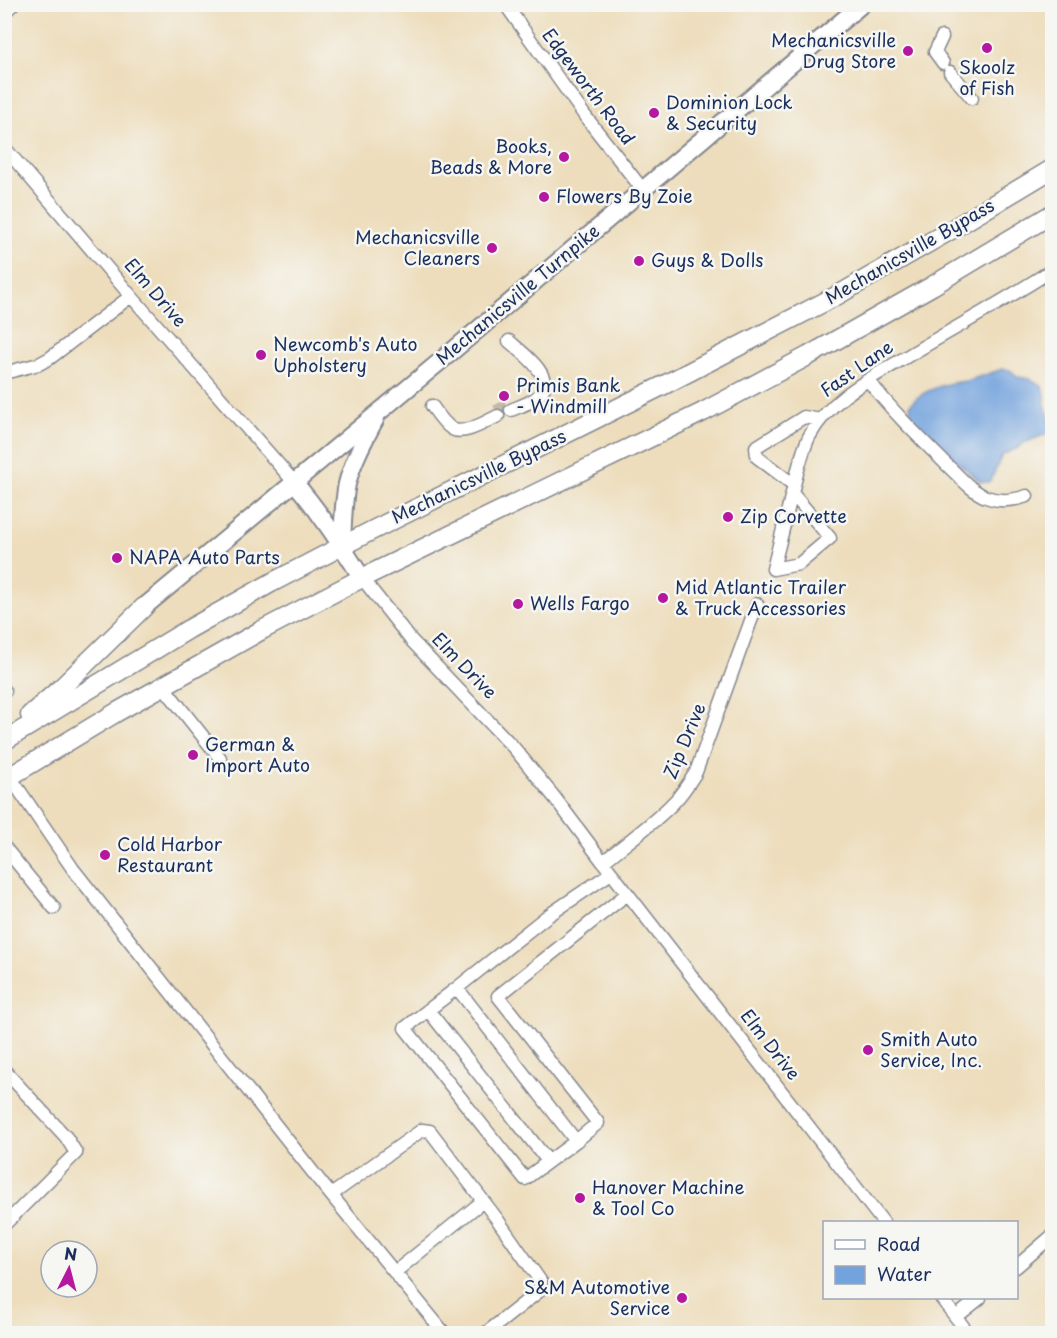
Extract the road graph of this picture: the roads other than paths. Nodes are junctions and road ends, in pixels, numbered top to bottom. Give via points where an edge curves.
1 (13, 4) edge
2 (505, 4) edge
3 (862, 4) edge
4 (4, 12) edge
5 (942, 37) dead end
6 (972, 98) dead end
7 (4, 147) edge
8 (11, 161) edge
9 (1053, 169) edge
10 (643, 190) junction
11 (1053, 214) edge
12 (1053, 270) edge
13 (131, 296) junction
14 (509, 341) dead end
15 (4, 373) edge
16 (868, 380) junction
17 (432, 406) dead end
18 (509, 408) tunnel mouth
19 (380, 412) junction
20 (497, 414) tunnel mouth
21 (820, 420) junction
22 (294, 482) junction
23 (793, 489) junction
24 (1027, 496) dead end
25 (342, 546) junction
26 (362, 578) junction
27 (758, 604) dead end
28 (144, 607) joint
29 (163, 686) junction
30 (4, 739) edge
31 (220, 758) dead end
32 (6, 774) edge
33 (4, 849) edge
34 (603, 862) junction
35 (611, 873) junction
36 (627, 894) junction
37 (54, 909) dead end
38 (457, 988) junction
39 (428, 1010) junction
40 (4, 1070) edge
41 (576, 1141) junction
42 (548, 1161) junction
43 (331, 1195) junction
44 (483, 1201) junction
45 (883, 1221) edge
46 (4, 1225) edge
47 (1053, 1236) edge
48 (1018, 1266) edge
49 (395, 1272) junction
50 (942, 1299) edge
51 (979, 1299) edge
52 (956, 1317) junction
53 (446, 1334) edge
54 (485, 1334) edge
55 (969, 1334) edge

1 - 4 street
2 - 10 street, Edgeworth Road
3 - 10 main road, Mechanicsville Turnpike
5 - 6 street via 935,52
7 - 8 street, Elm Drive
8 - 13 street, Elm Drive
9 - 25 highway, Mechanicsville Bypass via 838,295
10 - 19 main road, Mechanicsville Turnpike
11 - 26 highway via 922,292 703,412
12 - 16 street, Fast Lane
13 - 15 street via 50,358
13 - 22 street, Elm Drive
14 - 18 street via 544,378 542,393
16 - 21 street, Fast Lane via 845,395
16 - 24 street via 974,490 996,500
17 - 20 street via 448,427 459,431
19 - 22 main road, Mechanicsville Turnpike
19 - 25 main road via 349,475
21 - 23 street, Fast Lane via 809,437
21 - 23 street via 804,417 756,447 758,457
22 - 25 main road, Elm Drive
22 - 28 main road, Mechanicsville Turnpike
23 - 23 street, Fast Lane via 773,569 799,564 830,537
25 - 26 main road, Elm Drive
25 - 30 highway, Mechanicsville Bypass via 189,629
26 - 29 highway
26 - 34 street, Elm Drive via 411,640 514,748
27 - 34 street, Zip Drive via 696,772 674,802
28 - 30 highway
29 - 31 street
29 - 32 highway
32 - 43 street via 74,869
33 - 37 street
34 - 35 street, Elm Drive
35 - 36 street, Elm Drive
35 - 38 street via 546,917
36 - 41 street via 498,996 598,1123
36 - 45 street, Elm Drive
38 - 39 street
38 - 41 street
39 - 42 street
39 - 42 street via 405,1028 419,1046 525,1179
40 - 46 street via 76,1153
41 - 42 street
43 - 44 street via 422,1130 430,1131
43 - 49 street
44 - 49 street
44 - 54 street via 541,1282 538,1292
47 - 48 street
49 - 53 street
50 - 52 street
51 - 52 street
52 - 55 street

